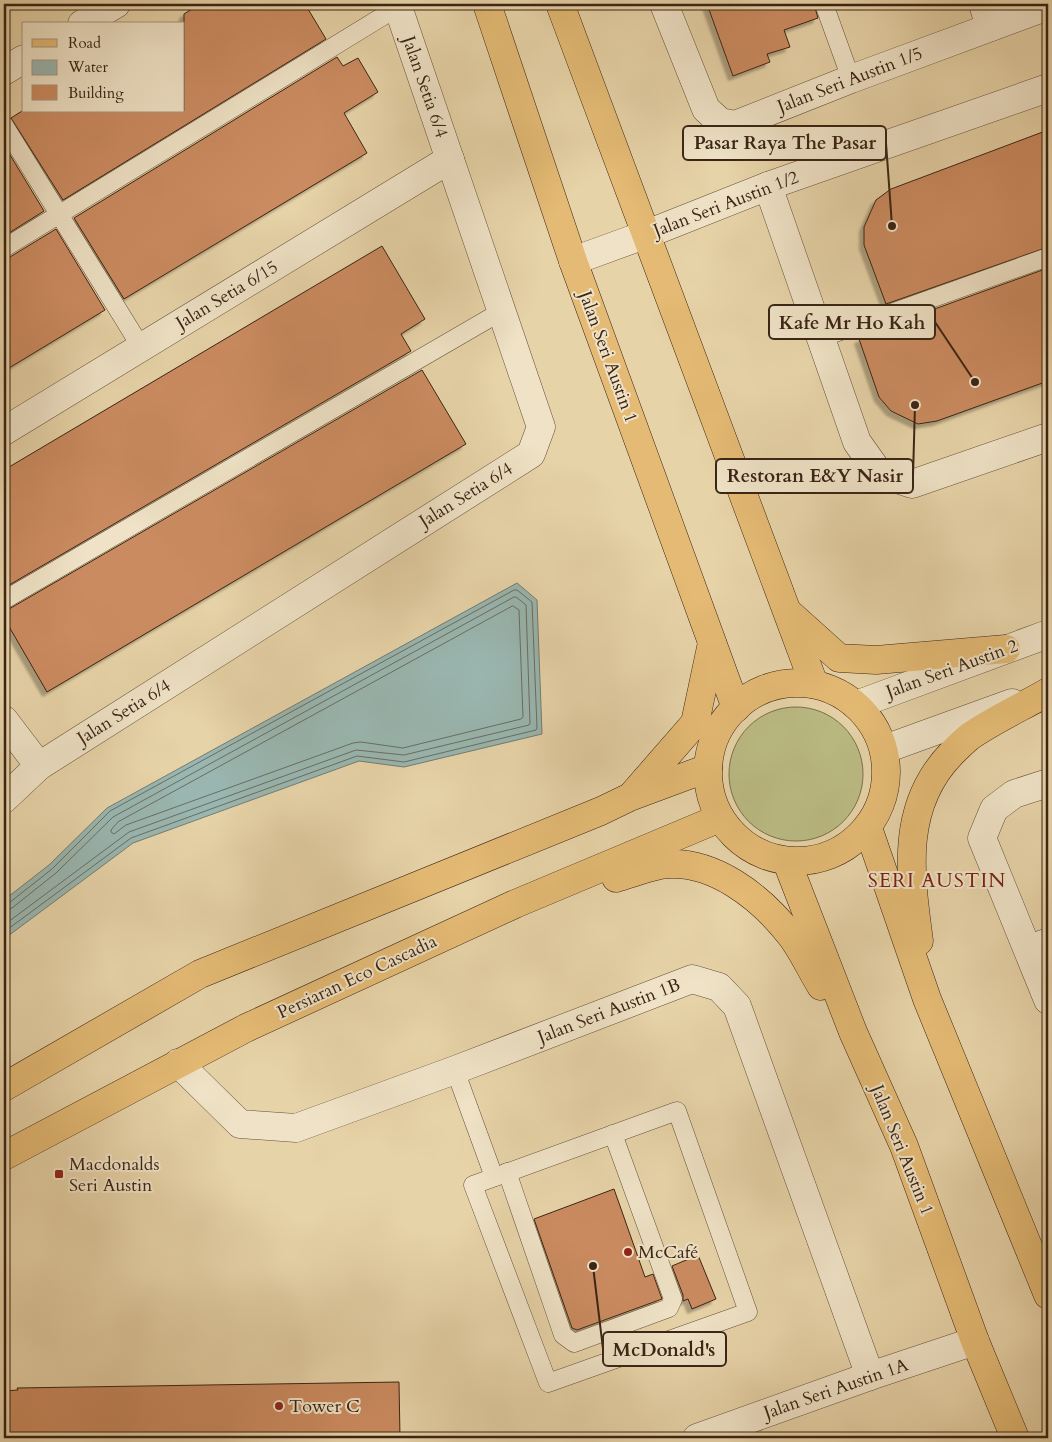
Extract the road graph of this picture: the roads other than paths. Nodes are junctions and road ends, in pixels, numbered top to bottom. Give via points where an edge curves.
1 (116, 4) edge
2 (487, 4) edge
3 (560, 4) edge
4 (664, 4) edge
5 (824, 4) edge
6 (397, 6) edge
7 (1048, 6) edge
8 (986, 15) edge
9 (85, 22) edge
10 (22, 60) edge
11 (4, 71) edge
12 (851, 79) junction
13 (1048, 88) edge
14 (4, 125) edge
15 (450, 159) junction
16 (768, 186) junction
17 (59, 214) junction
18 (647, 234) junction
19 (4, 248) edge
20 (1048, 257) edge
21 (573, 261) junction
22 (502, 311) junction
23 (821, 338) junction
24 (141, 347) junction
25 (4, 431) edge
26 (1048, 437) edge
27 (4, 600) edge
28 (787, 612) junction
29 (1048, 634) edge
30 (712, 643) junction
31 (1006, 650) junction
32 (814, 684) junction
33 (1048, 691) edge
34 (856, 704) junction
35 (736, 708) junction
36 (4, 720) edge
37 (884, 749) junction
38 (39, 766) junction
39 (708, 768) junction
40 (1048, 782) edge
41 (630, 797) junction
42 (4, 799) edge
43 (720, 818) junction
44 (868, 828) junction
45 (787, 862) junction
46 (515, 904) junction
47 (1037, 941) edge
48 (927, 999) junction
49 (1048, 1000) edge
50 (853, 1032) junction
51 (178, 1063) junction
52 (455, 1070) junction
53 (4, 1087) edge
54 (613, 1134) junction
55 (4, 1156) edge
56 (500, 1175) junction
57 (1048, 1295) edge
58 (975, 1341) junction
59 (870, 1376) junction
60 (697, 1438) edge
61 (1015, 1438) edge

1 - 9 street
2 - 21 main road, Jalan Seri Austin 1
3 - 18 main road
4 - 12 street, Jalan Seri Austin 1/5 via 706,109 720,122 735,125
5 - 12 lane
6 - 15 street, Jalan Setia 6/4
6 - 17 lane
7 - 8 street, Jalan Seri Austin 1/5
8 - 12 street, Jalan Seri Austin 1/5
10 - 11 street
13 - 16 street, Jalan Seri Austin 1/2
14 - 17 lane
15 - 22 street, Jalan Setia 6/4
15 - 24 street, Jalan Setia 6/15
16 - 18 street, Jalan Seri Austin 1/2
16 - 23 street
17 - 19 lane
17 - 24 lane
18 - 21 street, Jalan Seri Austin 1/2
18 - 28 main road
20 - 23 lane
21 - 30 main road, Jalan Seri Austin 1
22 - 27 lane
22 - 38 street, Jalan Setia 6/4 via 542,427 531,454
23 - 26 street via 857,442 879,473 912,484
24 - 25 street, Jalan Setia 6/15
28 - 31 main road via 839,658 876,660
28 - 32 main road
29 - 31 street, Jalan Seri Austin 2
30 - 35 main road, Jalan Seri Austin 1
30 - 41 main road via 695,723
31 - 34 street, Jalan Seri Austin 2
32 - 34 main road via 837,692
32 - 35 main road via 772,687 753,695
33 - 37 street
33 - 48 main road via 968,738 939,767 921,799 912,842 912,869
34 - 37 main road via 874,725
35 - 39 main road via 722,725 712,746
36 - 38 street
37 - 44 main road via 887,777 881,804
38 - 42 street, Jalan Setia 6/4
39 - 41 main road
39 - 43 main road via 710,794
40 - 47 street via 1014,794 994,809 982,838
41 - 53 main road via 601,812 200,974
43 - 45 main road via 737,840 760,855
43 - 46 main road, Persiaran Eco Cascadia
44 - 45 main road via 845,849 817,860
44 - 48 main road
45 - 50 main road, Jalan Seri Austin 1
46 - 50 main road via 660,865 691,865 747,892 768,911 792,937
46 - 51 main road, Persiaran Eco Cascadia via 246,1028
47 - 49 street
48 - 57 main road
50 - 58 main road, Jalan Seri Austin 1 via 904,1146
51 - 52 street, Jalan Seri Austin 1B via 240,1124 296,1128
51 - 55 main road, Persiaran Eco Cascadia
52 - 56 lane
52 - 59 street, Jalan Seri Austin 1B via 692,979 720,987 736,1006
54 - 56 lane
54 - 56 lane via 673,1299 669,1308 574,1343 563,1335
54 - 56 lane via 677,1111 748,1312 548,1383 473,1185
58 - 59 street, Jalan Seri Austin 1A
58 - 61 main road, Jalan Seri Austin 1
59 - 60 street, Jalan Seri Austin 1A

